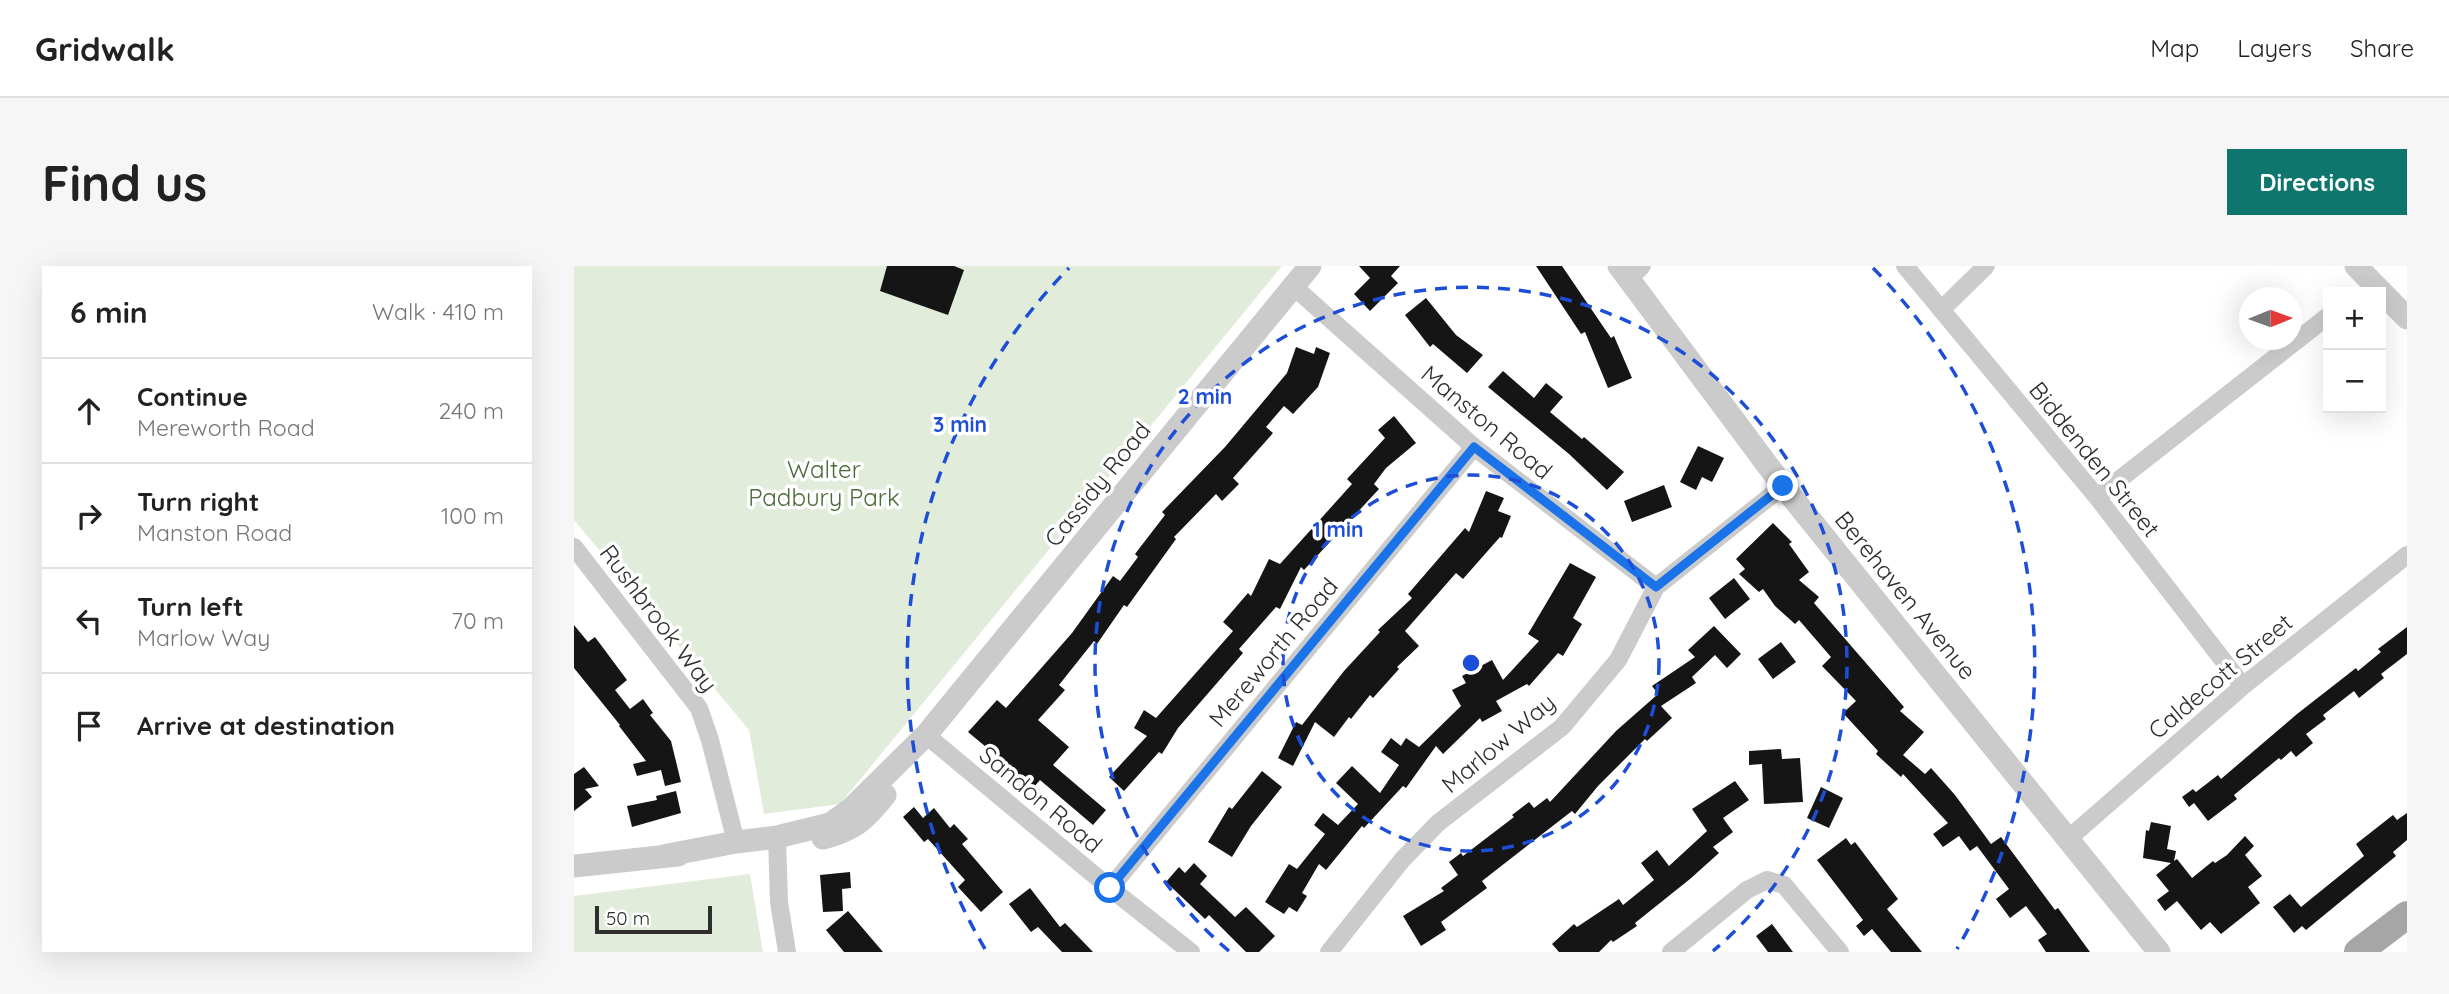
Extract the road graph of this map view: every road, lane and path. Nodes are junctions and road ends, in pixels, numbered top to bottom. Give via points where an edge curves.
1 (1310, 266) edge
2 (1905, 266) edge
3 (1986, 266) edge
4 (1630, 270) edge
5 (2362, 280) edge
6 (1293, 286) junction
7 (1941, 310) junction
8 (2407, 318) edge
9 (2323, 320) edge
10 (1474, 447) junction
11 (1783, 486) junction
12 (2097, 497) junction
13 (574, 547) edge
14 (2407, 555) edge
15 (1656, 587) junction
16 (2243, 686) junction
17 (926, 735) junction
18 (2068, 839) junction
19 (736, 842) junction
20 (777, 842) junction
21 (663, 856) junction
22 (574, 866) edge
23 (1110, 888) junction
24 (2407, 915) edge
25 (788, 952) edge
26 (1191, 952) edge
27 (1329, 952) edge
28 (1671, 952) edge
29 (1840, 952) edge
30 (2159, 952) edge
31 (2358, 952) edge

1 - 6 street, Cassidy Road
2 - 7 street, Biddenden Street
3 - 7 street
4 - 11 street, Berehaven Avenue
5 - 8 street
6 - 10 street, Manston Road
6 - 17 street, Cassidy Road
7 - 12 street, Biddenden Street
9 - 12 street
10 - 15 street, Manston Road
10 - 23 street, Mereworth Road
11 - 15 street, Marlow Way
11 - 18 street, Berehaven Avenue
12 - 16 street, Biddenden Street
13 - 19 street, Rushbrook Way via 699,708
14 - 16 street, Caldecott Street
15 - 27 street, Marlow Way via 1618,660 1562,727 1438,823 1402,860
16 - 18 street, Caldecott Street
17 - 20 street, Cassidy Road via 860,824 842,833
17 - 23 street, Sandon Road
18 - 30 street, Berehaven Avenue
19 - 20 street, Cassidy Road
19 - 21 street, Cassidy Road
20 - 21 street, Cassidy Road
20 - 25 street via 779,902
21 - 22 street, Cassidy Road
23 - 26 street, Sandon Road
24 - 31 main road
28 - 29 street via 1747,890 1767,880 1784,885

